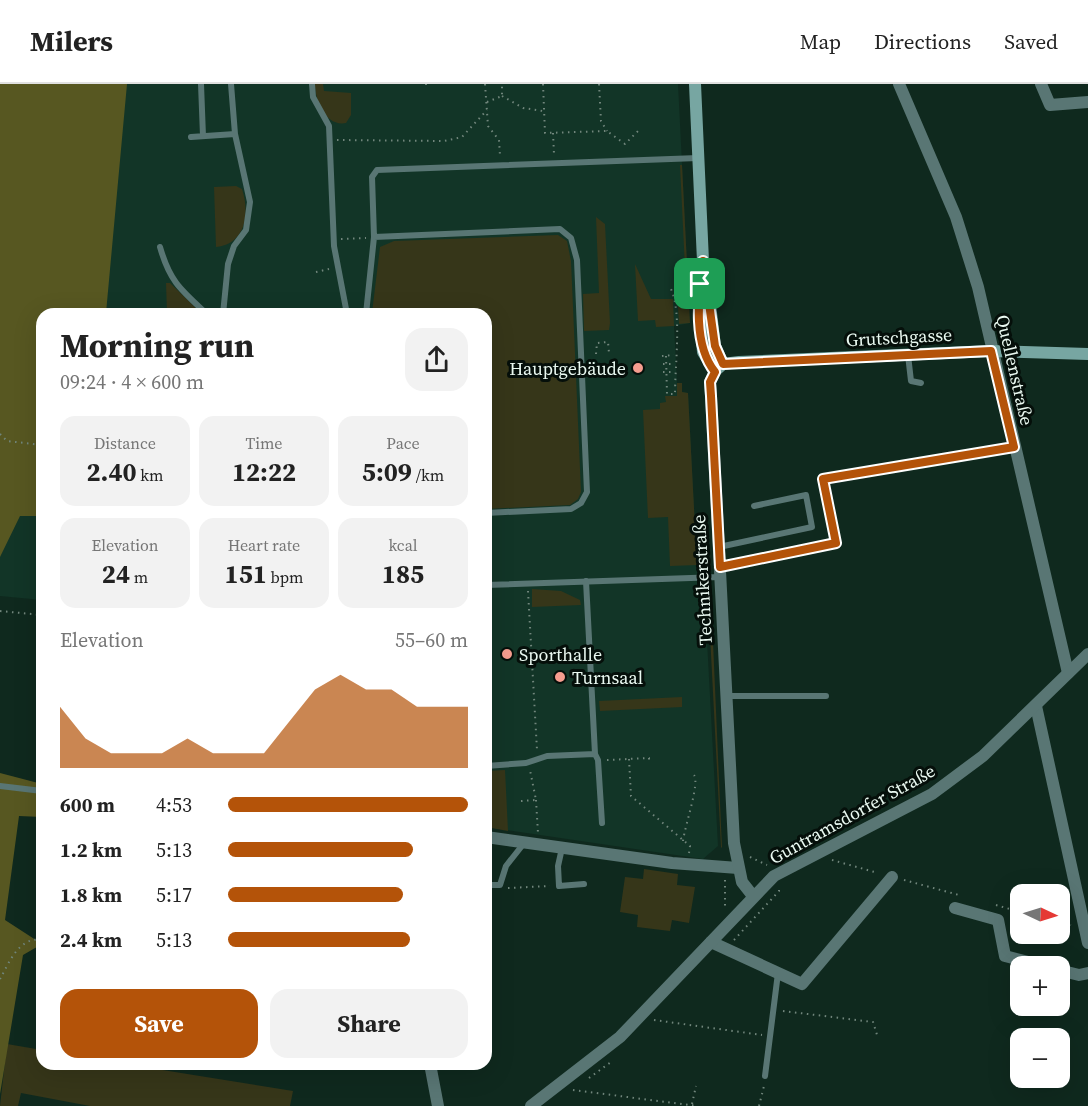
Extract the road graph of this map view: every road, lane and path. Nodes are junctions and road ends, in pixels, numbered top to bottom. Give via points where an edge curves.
1 (201, 84) edge
2 (231, 84) edge
3 (312, 84) edge
4 (485, 84) edge
5 (502, 84) edge
6 (543, 84) edge
7 (599, 84) edge
8 (695, 84) edge
9 (899, 84) edge
10 (1041, 84) edge
11 (502, 96) junction
12 (487, 102) junction
13 (1088, 102) edge
14 (487, 110) junction
15 (544, 112) junction
16 (607, 130) junction
17 (639, 130) dead end
18 (553, 133) junction
19 (235, 134) junction
20 (203, 136) junction
21 (191, 137) dead end
22 (330, 140) junction
23 (554, 154) dead end
24 (698, 158) junction
25 (500, 159) dead end
26 (375, 237) junction
27 (348, 238) dead end
28 (160, 247) dead end
29 (338, 267) junction
30 (316, 272) dead end
31 (671, 289) dead end
32 (200, 308) edge
33 (224, 308) edge
34 (346, 308) edge
35 (367, 308) edge
36 (991, 351) junction
37 (596, 354) dead end
38 (609, 354) dead end
39 (1088, 354) edge
40 (908, 355) junction
41 (674, 356) junction
42 (664, 364) junction
43 (675, 364) junction
44 (719, 368) junction
45 (665, 372) junction
46 (675, 372) junction
47 (921, 382) dead end
48 (0, 434) edge
49 (36, 444) edge
50 (1014, 447) junction
51 (754, 506) dead end
52 (492, 513) edge
53 (718, 547) junction
54 (720, 572) junction
55 (586, 581) junction
56 (528, 582) junction
57 (492, 585) edge
58 (0, 611) edge
59 (36, 614) edge
60 (1088, 654) edge
61 (1068, 674) junction
62 (726, 696) junction
63 (826, 696) dead end
64 (1036, 706) junction
65 (596, 757) junction
66 (537, 759) junction
67 (629, 759) junction
68 (649, 762) dead end
69 (492, 766) edge
70 (694, 775) dead end
71 (531, 779) dead end
72 (0, 786) edge
73 (36, 790) edge
74 (534, 792) junction
75 (540, 792) dead end
76 (536, 800) junction
77 (521, 801) dead end
78 (602, 823) dead end
79 (538, 835) dead end
80 (492, 838) edge
81 (683, 841) junction
82 (525, 842) junction
83 (562, 848) junction
84 (812, 854) junction
85 (689, 856) dead end
86 (724, 867) junction
87 (738, 868) junction
88 (892, 877) junction
89 (584, 884) dead end
90 (492, 885) edge
91 (501, 885) junction
92 (559, 886) junction
93 (777, 886) dead end
94 (753, 896) junction
95 (967, 897) dead end
96 (988, 903) dead end
97 (955, 908) dead end
98 (1010, 909) edge
99 (732, 918) junction
100 (36, 939) edge
101 (711, 942) junction
102 (732, 942) dead end
103 (1088, 943) edge
104 (1010, 957) edge
105 (778, 973) junction
106 (1070, 973) edge
107 (1088, 973) edge
108 (0, 979) edge
109 (774, 1009) junction
110 (654, 1020) dead end
111 (771, 1036) junction
112 (878, 1038) dead end
113 (431, 1070) edge
114 (765, 1076) joint
115 (696, 1086) dead end
116 (573, 1090) dead end
117 (438, 1106) edge
118 (531, 1106) edge
119 (692, 1106) edge
120 (697, 1106) edge
121 (759, 1106) edge

1 - 20 lane
2 - 19 lane
3 - 22 lane via 313,97 329,126
4 - 12 path
5 - 11 path
6 - 15 path
7 - 16 path via 602,121
8 - 24 main road
9 - 36 street, Quellenstraße via 956,217 978,287
10 - 13 street via 1050,105
11 - 12 path
11 - 15 path via 523,108
12 - 14 path
14 - 22 path via 462,137 444,141
14 - 25 path via 488,126 499,140
15 - 18 path via 545,133
16 - 17 path via 625,144
16 - 18 path
18 - 23 path
19 - 20 lane
19 - 33 lane via 250,202 246,230 234,246 228,264
20 - 21 lane
22 - 29 lane
24 - 26 lane via 377,170 372,177
24 - 44 main road via 703,261 700,331 703,352
26 - 27 path
26 - 35 lane
26 - 52 lane via 560,229 572,238 577,260 587,492 582,503 571,509
28 - 32 lane via 167,271
29 - 30 path
29 - 34 lane
31 - 41 path via 677,332
36 - 39 main road, Grutschgasse
36 - 40 main road, Grutschgasse
36 - 50 street, Quellenstraße
37 - 38 path via 597,343 608,342
40 - 44 main road, Grutschgasse
40 - 47 lane via 911,381
41 - 42 path via 664,356
41 - 43 path
42 - 43 path
42 - 45 path
43 - 46 path
44 - 53 street, Technikerstraße via 710,389
45 - 46 path
45 - 46 path via 667,394 675,394
48 - 49 path via 7,441
50 - 54 path via 823,479 836,543
50 - 61 street, Quellenstraße
51 - 53 lane via 806,495 812,527
53 - 54 street, Technikerstraße
54 - 55 lane
54 - 62 street, Technikerstraße
55 - 56 lane
55 - 65 lane
56 - 57 lane
56 - 66 path
58 - 59 path
60 - 61 street, Guntramsdorfer Straße
61 - 64 street, Guntramsdorfer Straße
62 - 63 lane
62 - 87 street, Technikerstraße
64 - 84 street, Guntramsdorfer Straße via 983,756 932,794
64 - 103 street
65 - 66 lane
65 - 67 path
65 - 78 lane
66 - 69 lane
67 - 68 path via 649,758
67 - 81 path via 632,796
70 - 81 path via 696,791 687,813
71 - 74 path
72 - 73 lane
74 - 75 path
74 - 76 path
76 - 77 path
76 - 79 path
80 - 82 street
81 - 85 path via 690,846
82 - 83 street
82 - 91 lane via 506,866
83 - 86 street
83 - 92 lane
84 - 88 path
84 - 94 street, Guntramsdorfer Straße via 774,876
86 - 87 street
86 - 99 path via 725,910
87 - 94 street, Technikerstraße via 742,882
88 - 95 path
88 - 105 street via 802,984
89 - 92 lane
90 - 91 lane
91 - 92 path
93 - 102 path via 780,891
94 - 99 street, Guntramsdorfer Straße
96 - 98 path
97 - 104 street via 998,921 1005,956
99 - 101 street, Guntramsdorfer Straße
100 - 108 path via 14,952
101 - 105 street
101 - 118 street, Guntramsdorfer Straße via 620,1037
105 - 109 lane
106 - 107 street
109 - 111 lane
109 - 112 path via 873,1022
110 - 111 path
111 - 114 lane
113 - 117 street
114 - 121 path
115 - 119 path
116 - 119 path
119 - 120 path

